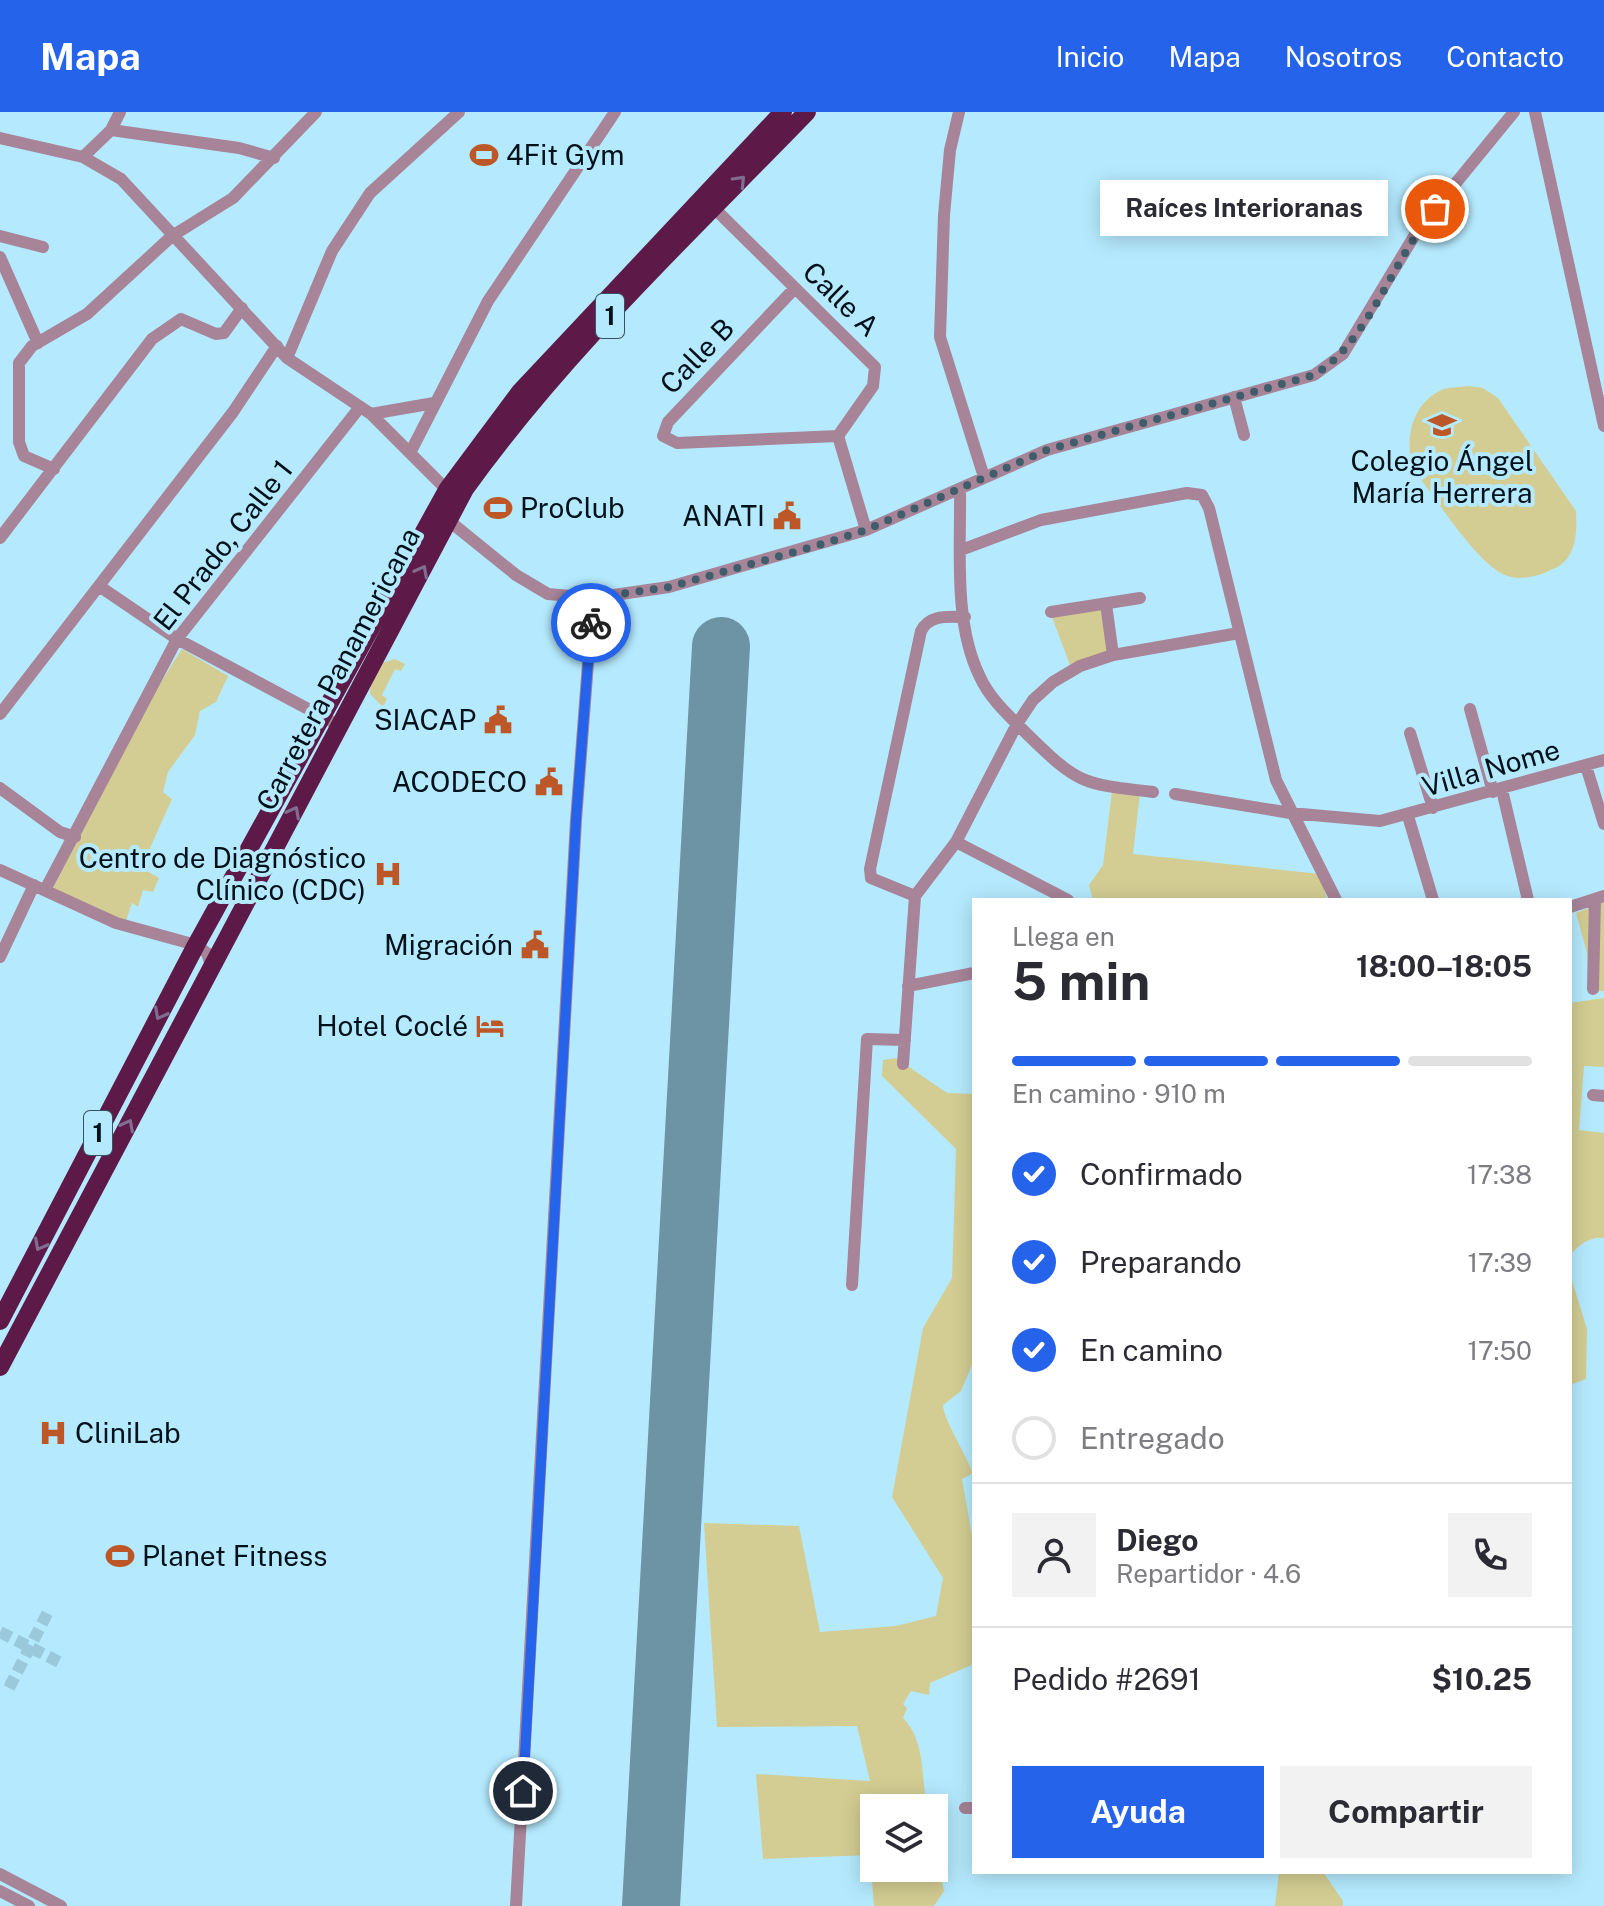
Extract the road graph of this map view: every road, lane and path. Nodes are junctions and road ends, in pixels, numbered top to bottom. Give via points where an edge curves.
1 (120, 112) edge
2 (316, 112) edge
3 (459, 112) edge
4 (615, 112) edge
5 (783, 112) edge
6 (807, 112) edge
7 (959, 112) edge
8 (1514, 112) edge
9 (1535, 112) edge
10 (111, 130) junction
11 (0, 138) edge
12 (83, 157) junction
13 (274, 158) junction
14 (714, 208) junction
15 (0, 236) edge
16 (172, 236) junction
17 (43, 247) dead end
18 (0, 257) edge
19 (795, 288) junction
20 (242, 308) junction
21 (38, 343) junction
22 (277, 346) junction
23 (287, 358) junction
24 (1598, 377) edge
25 (1234, 397) junction
26 (434, 403) junction
27 (366, 410) junction
28 (1604, 426) edge
29 (1244, 435) dead end
30 (838, 436) junction
31 (410, 453) junction
32 (54, 469) junction
33 (984, 477) junction
34 (960, 489) junction
35 (445, 505) junction
36 (866, 530) junction
37 (0, 538) edge
38 (439, 539) junction
39 (961, 550) junction
40 (99, 586) junction
41 (593, 598) junction
42 (1140, 598) dead end
43 (1106, 604) junction
44 (1051, 612) dead end
45 (965, 617) junction
46 (1239, 633) junction
47 (177, 639) junction
48 (1113, 655) junction
49 (1470, 709) dead end
50 (0, 714) edge
51 (332, 722) junction
52 (1017, 724) junction
53 (1410, 733) dead end
54 (1604, 760) edge
55 (1586, 766) junction
56 (0, 788) edge
57 (1498, 791) junction
58 (1153, 792) dead end
59 (1175, 794) dead end
60 (1433, 808) junction
61 (1290, 813) junction
62 (1408, 816) junction
63 (1604, 824) edge
64 (75, 837) junction
65 (956, 842) junction
66 (0, 870) edge
67 (40, 888) junction
68 (915, 896) junction
69 (1064, 898) edge
70 (1335, 898) edge
71 (1432, 898) edge
72 (1527, 898) edge
73 (1600, 898) edge
74 (1572, 906) edge
75 (227, 939) junction
76 (196, 945) junction
77 (0, 957) edge
78 (212, 968) junction
79 (972, 973) edge
80 (908, 986) junction
81 (1593, 989) dead end
82 (905, 1040) junction
83 (903, 1064) dead end
84 (852, 1285) dead end
85 (0, 1321) edge
86 (0, 1367) edge
87 (0, 1874) edge
88 (22, 1886) junction
89 (0, 1891) edge
90 (15, 1899) junction
91 (29, 1906) edge
92 (61, 1906) edge
93 (516, 1906) edge

1 - 10 street
2 - 13 street
3 - 23 street via 370,193 332,251
4 - 26 street via 488,301
5 - 35 highway, Carretera Panamericana / 1 via 520,392
14 -> 6 highway, Carretera Panamericana / 1
7 - 33 street via 944,215 940,337
8 - 25 street via 1419,228 1343,354 1314,375
9 - 24 street
10 - 12 street
10 - 13 street
11 - 12 street
12 - 16 street via 121,179
13 - 16 street via 233,198
14 - 19 street, Calle A
14 - 35 highway, Carretera Panamericana / 1 via 530,403 465,489
15 - 17 street
16 - 20 street
16 - 21 street via 87,314
18 - 21 street
19 - 30 street, Calle A via 876,370 873,386
19 - 30 street, Calle B via 668,422 663,436 677,443
20 - 22 street
20 - 32 street via 224,333 181,319 152,339
21 - 32 street via 19,363 19,442 24,456
22 - 23 street
22 - 40 street
23 - 27 street
24 - 28 street
25 - 29 street
25 - 33 street via 1047,450
26 - 27 street
26 - 31 street
27 - 31 street
27 - 47 street, El Prado, Calle 1
30 - 36 street
31 - 35 street
32 - 37 street
33 - 34 street
34 - 36 street
34 - 39 street
35 - 38 highway, Carretera Panamericana / 1
35 - 38 highway via 452,497
35 - 41 street via 534,587 548,594
35 - 51 highway, Carretera Panamericana / 1 via 391,594 389,609
36 - 41 street via 669,587
51 -> 38 highway, Carretera Panamericana / 1
39 - 45 street
39 - 46 street via 1041,520 1187,493 1202,495
40 - 47 street
40 - 50 street
41 - 93 street
42 - 43 street
43 - 44 street
43 - 48 street
45 - 52 street via 979,675
45 - 68 street via 935,618 921,631 870,869 880,885
46 - 48 street
46 - 61 street via 1276,780
47 - 51 street
47 - 64 street, El Prado, Calle 1
48 - 52 street via 1053,682
49 - 57 street
75 -> 51 highway, Carretera Panamericana / 1
51 - 76 highway, Carretera Panamericana / 1
52 - 58 street via 1063,770 1082,781
52 - 65 street
53 - 60 street
54 - 55 street, Villa Nome
55 - 57 street, Villa Nome
55 - 63 street, Villa Nome
56 - 64 street via 60,832
57 - 60 street, Villa Nome
57 - 72 street
59 - 61 street, Villa Nome
60 - 62 street, Villa Nome
61 - 62 street, Villa Nome via 1356,821
61 - 70 street
62 - 71 street, Villa Nome
64 - 67 street, El Prado, Calle 1
65 - 68 street
65 - 69 street
66 - 67 street
67 - 76 street via 116,923
67 - 77 street, El Prado, Calle 1
68 - 80 street
73 - 74 street
73 - 81 street
75 - 76 street via 212,946
75 - 78 highway, Carretera Panamericana / 1
76 - 78 street via 207,953
76 -> 85 highway, Carretera Panamericana / 1
86 -> 78 highway, Carretera Panamericana / 1
79 - 80 street
80 - 82 street
82 - 83 street
82 - 84 street via 867,1039
87 - 88 street
88 - 90 street
88 - 92 street
89 - 90 street
90 - 91 street

